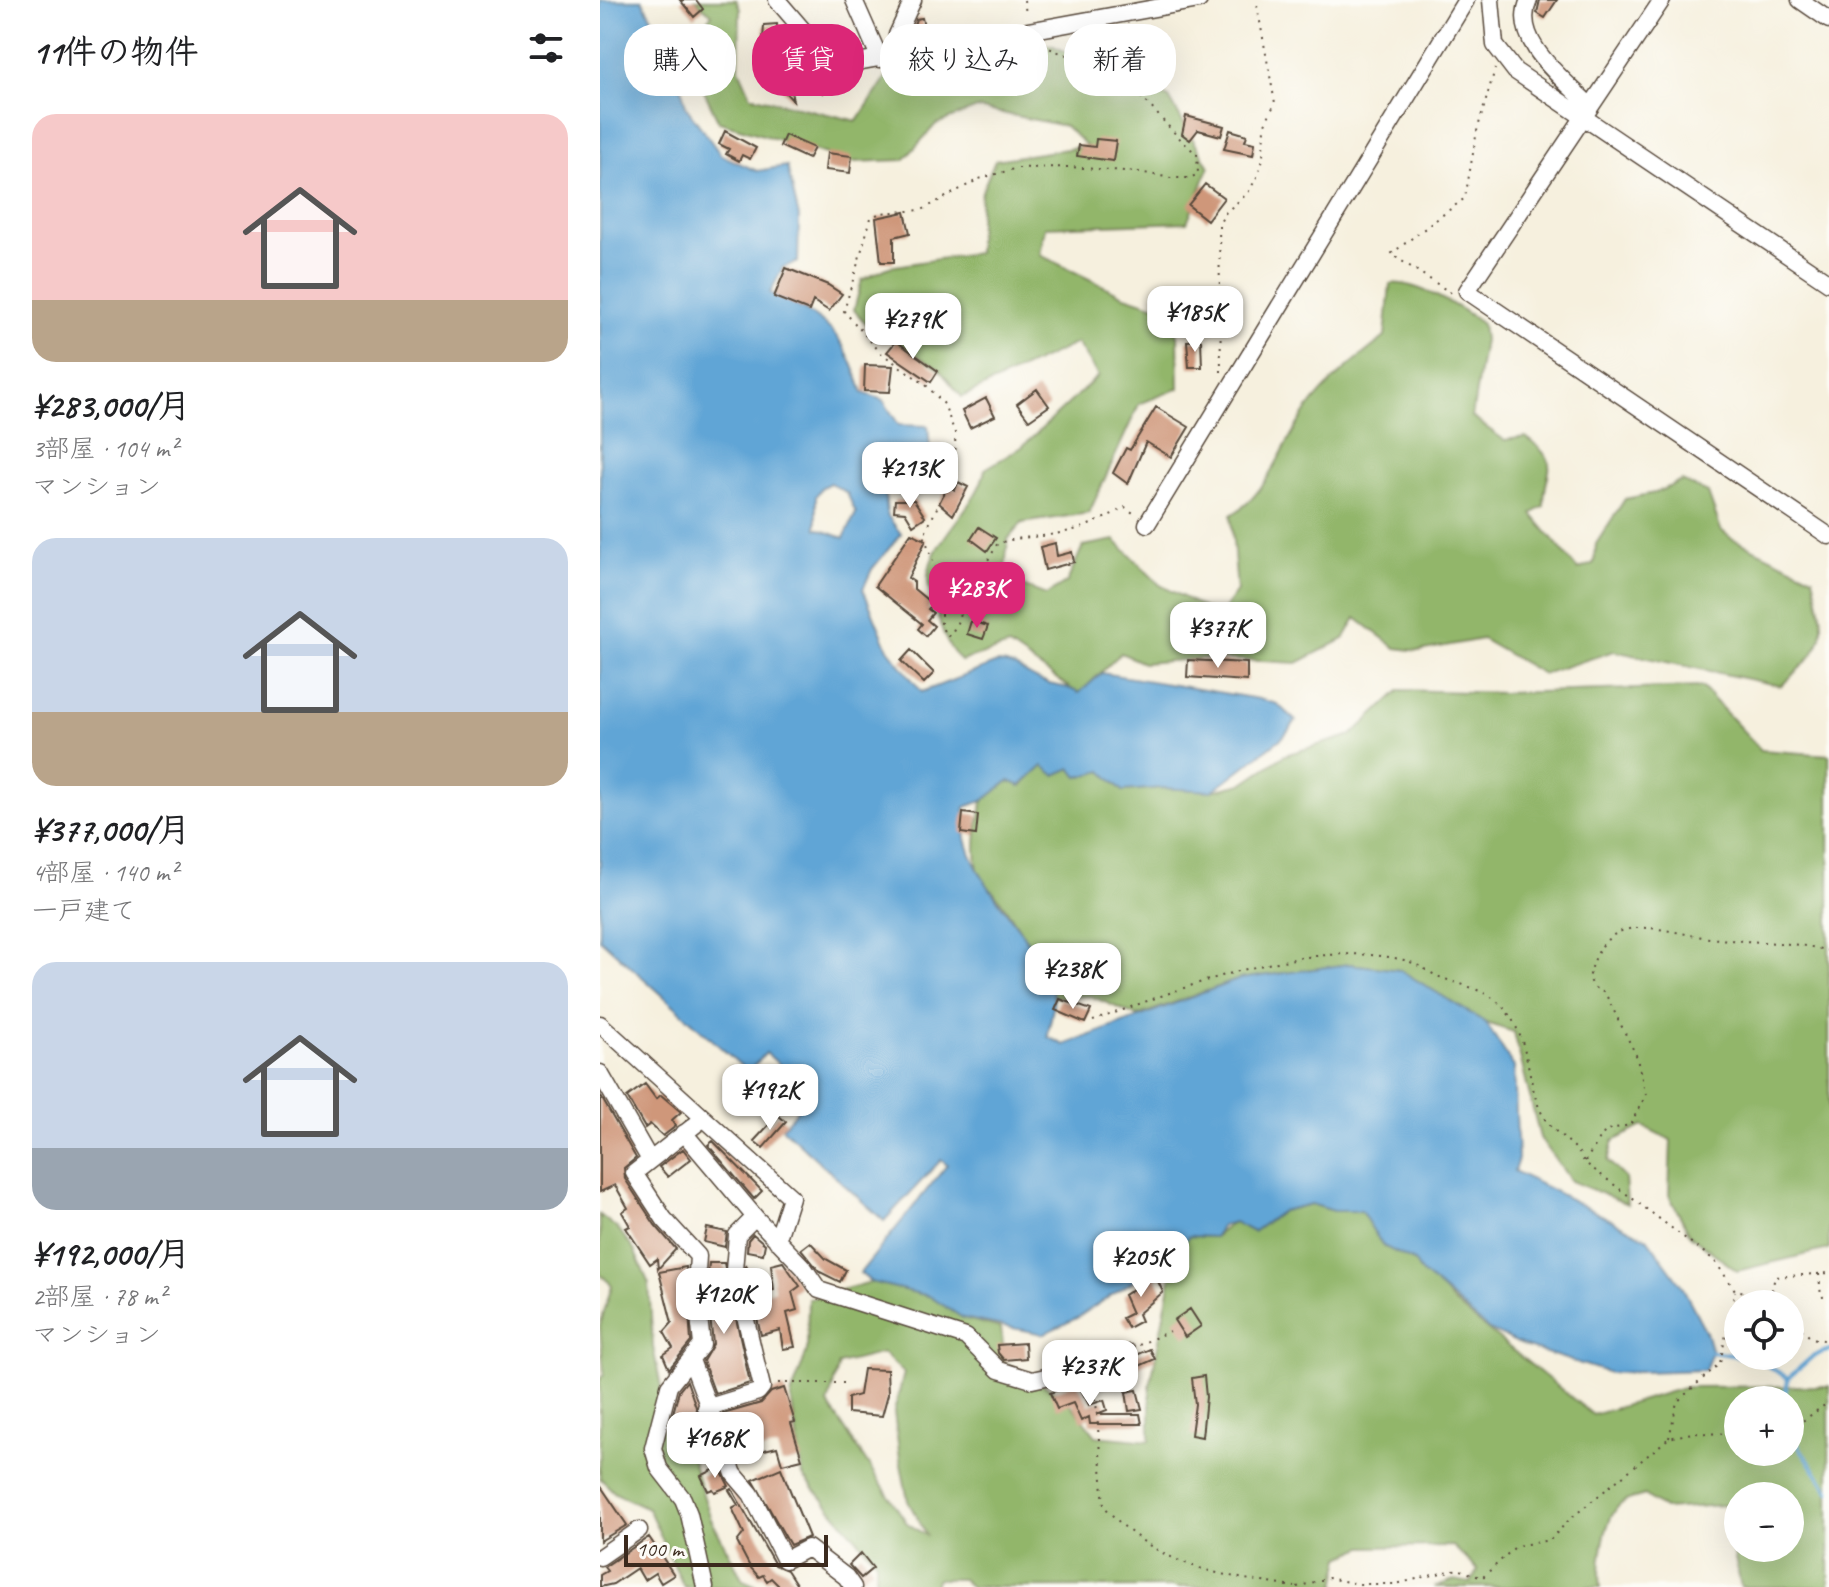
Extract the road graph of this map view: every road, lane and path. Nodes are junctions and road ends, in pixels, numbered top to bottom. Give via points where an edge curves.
1 (777, 0) edge
2 (854, 0) edge
3 (913, 0) edge
4 (1199, 0) edge
5 (1256, 0) edge
6 (1466, 0) edge
7 (1491, 0) edge
8 (1529, 0) edge
9 (1662, 0) edge
10 (1800, 0) edge
11 (1829, 20) edge
12 (902, 24) edge
13 (1048, 28) edge
14 (1048, 48) edge
15 (880, 59) joint
16 (1505, 60) junction
17 (1587, 112) junction
18 (1829, 283) edge
19 (1467, 291) junction
20 (1221, 371) dead end
21 (1147, 524) joint
22 (1829, 536) edge
23 (1829, 951) edge
24 (1093, 1021) dead end
25 (600, 1024) edge
26 (600, 1073) edge
27 (704, 1118) junction
28 (684, 1133) junction
29 (650, 1160) junction
30 (1584, 1162) junction
31 (755, 1217) junction
32 (777, 1241) junction
33 (1829, 1273) edge
34 (1819, 1274) junction
35 (1772, 1289) joint
36 (1735, 1290) edge
37 (1769, 1290) edge
38 (1829, 1296) edge
39 (1174, 1329) dead end
40 (1804, 1331) edge
41 (1829, 1341) edge
42 (1724, 1344) edge
43 (1130, 1349) joint
44 (691, 1360) junction
45 (1077, 1370) junction
46 (845, 1383) dead end
47 (762, 1387) junction
48 (1829, 1402) edge
49 (706, 1408) junction
50 (1804, 1420) edge
51 (1724, 1434) edge
52 (1669, 1438) junction
53 (639, 1530) dead end
54 (600, 1557) edge
55 (705, 1587) edge
56 (853, 1587) edge
57 (1296, 1587) edge

1 - 15 street via 826,57
2 - 15 street
3 - 12 street
4 - 13 street
5 - 20 path via 1275,103 1264,126 1257,177 1219,224
6 - 21 street
7 - 16 street via 1491,32
8 - 17 street via 1524,24 1532,44
9 - 17 street
10 - 11 street
14 - 21 path via 1109,71 1140,93 1170,132 1197,154 1198,174 1171,178 1069,167 1017,168 979,179 922,210 880,213 871,218 844,311 881,353 944,404 955,433 956,468 924,535 941,585 941,627 948,636 966,593 997,544 1072,530 1125,507
16 - 17 street
16 - 19 path via 1495,67 1465,198 1391,254 1457,297
17 - 18 street
17 - 19 street
19 - 22 street
23 - 30 path via 1803,944 1715,939 1667,928 1619,931 1607,939 1589,979 1612,1007 1636,1055 1646,1095 1630,1125 1606,1130
24 - 30 path via 1296,957 1339,952 1408,960 1500,1004 1522,1034 1547,1122 1578,1148
25 - 27 street
26 - 29 street
27 - 28 street
27 - 32 street via 791,1197
28 - 29 street
28 - 31 street
29 - 44 street via 634,1173 664,1219 698,1256 702,1345
30 - 36 path via 1714,1260
31 - 32 street
31 - 47 street via 737,1235 734,1270
32 - 45 street via 819,1290 966,1337 999,1370 1032,1380
33 - 34 path
34 - 35 path via 1775,1277
34 - 38 path via 1821,1297
35 - 37 path
39 - 43 path
40 - 41 path
42 - 52 path via 1720,1363 1677,1402
43 - 45 lane via 1099,1355
44 - 49 street
44 - 55 street via 664,1398 653,1448 659,1468 689,1514
45 - 57 path via 1096,1401 1100,1489 1104,1506 1115,1519 1180,1564
46 - 47 path
47 - 49 street
48 - 50 path
49 - 56 street via 734,1474 751,1494 785,1560 808,1548
51 - 52 path
52 - 57 path via 1550,1540 1516,1546 1482,1578 1458,1569 1396,1584 1328,1578
53 - 54 street

